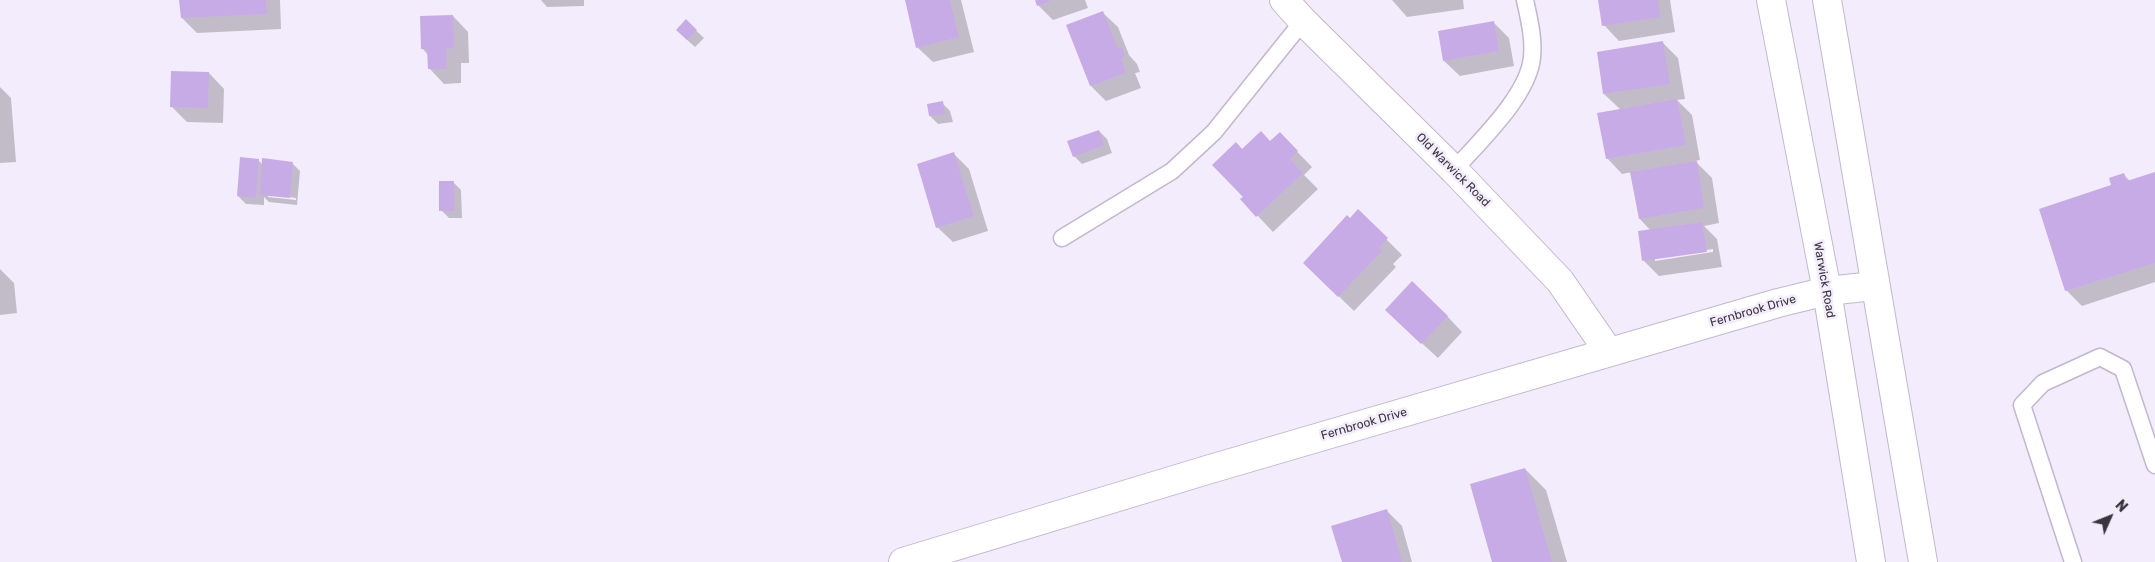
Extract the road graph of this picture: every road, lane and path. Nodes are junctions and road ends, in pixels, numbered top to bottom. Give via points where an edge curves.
1 (1284, 0) edge
2 (1525, 0) edge
3 (1772, 0) edge
4 (1827, 0) edge
5 (1302, 21) junction
6 (1454, 170) junction
7 (1062, 238) dead end
8 (1874, 286) junction
9 (1827, 291) junction
10 (1609, 352) junction
11 (2155, 465) edge
12 (903, 562) edge
13 (1871, 562) edge
14 (1923, 562) edge
15 (2073, 562) edge

1 - 5 street, Old Warwick Road
2 - 6 lane via 1532,35 1532,58 1527,79
3 - 9 street, Warwick Road
4 - 8 street
5 - 6 street, Old Warwick Road
5 - 7 lane via 1214,132 1172,172
6 - 10 street, Old Warwick Road via 1560,281
8 - 9 street, Fernbrook Drive
8 - 14 street
9 - 10 street, Fernbrook Drive
9 - 13 street, Warwick Road
10 - 12 street, Fernbrook Drive
11 - 15 lane via 2123,369 2100,357 2043,383 2022,405

